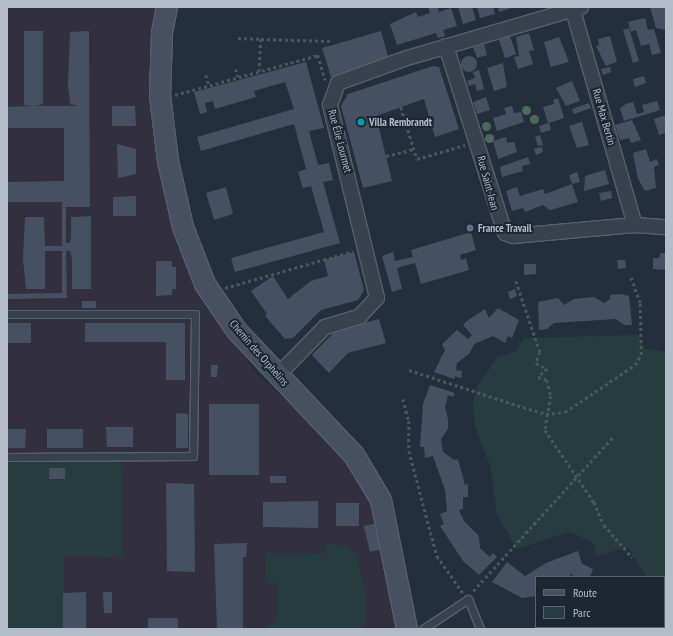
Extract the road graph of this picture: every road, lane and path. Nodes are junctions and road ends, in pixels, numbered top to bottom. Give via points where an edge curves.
1 (167, 7) edge
2 (575, 8) edge
3 (238, 38) dead end
4 (260, 39) junction
5 (331, 41) dead end
6 (446, 46) junction
7 (236, 69) dead end
8 (258, 72) junction
9 (206, 75) dead end
10 (238, 77) junction
11 (209, 86) junction
12 (333, 90) junction
13 (161, 99) junction
14 (401, 107) dead end
15 (477, 142) junction
16 (414, 149) junction
17 (386, 156) dead end
18 (631, 225) junction
19 (666, 227) edge
20 (365, 247) junction
21 (630, 275) dead end
22 (516, 281) dead end
23 (211, 292) junction
24 (7, 314) edge
25 (409, 370) dead end
26 (276, 376) junction
27 (403, 399) dead end
28 (546, 414) junction
29 (612, 438) dead end
30 (7, 456) edge
31 (576, 478) junction
32 (632, 557) dead end
33 (468, 599) junction
34 (407, 629) edge
35 (423, 629) edge
36 (480, 629) edge

1 - 13 street, Chemin des Orphelins via 162,33
2 - 6 street
2 - 18 street, Rue Max Bertin
3 - 4 path
4 - 5 path
4 - 8 path
6 - 12 street via 343,80
6 - 15 street, Rue Saint-Jean
7 - 10 path
8 - 10 path
8 - 12 path via 318,55 326,86
9 - 11 path
10 - 11 path
11 - 13 path
12 - 20 street, Rue Élie Lourmet via 330,105
13 - 23 street, Chemin des Orphelins via 168,161 183,227
14 - 16 path
15 - 16 path via 417,159
15 - 18 street, Rue Saint-Jean via 499,221 509,235
16 - 17 path
18 - 19 street, Rue Saint-Jean
20 - 23 path
20 - 26 street, Rue Élie Lourmet via 376,291 373,306 360,316 325,327
21 - 28 path via 640,303 641,355 635,365 565,412
22 - 28 path via 540,352 536,363 547,369 538,377 547,380 551,396
23 - 26 street, Chemin des Orphelins via 237,332
24 - 30 lane via 195,314 193,456
25 - 28 path
26 - 34 street, Chemin des Orphelins via 354,455 381,500
27 - 33 path via 409,420 409,451 437,556 449,578
28 - 31 path via 545,430
29 - 31 path
31 - 32 path via 604,525
31 - 33 path
33 - 35 lane
33 - 36 lane

